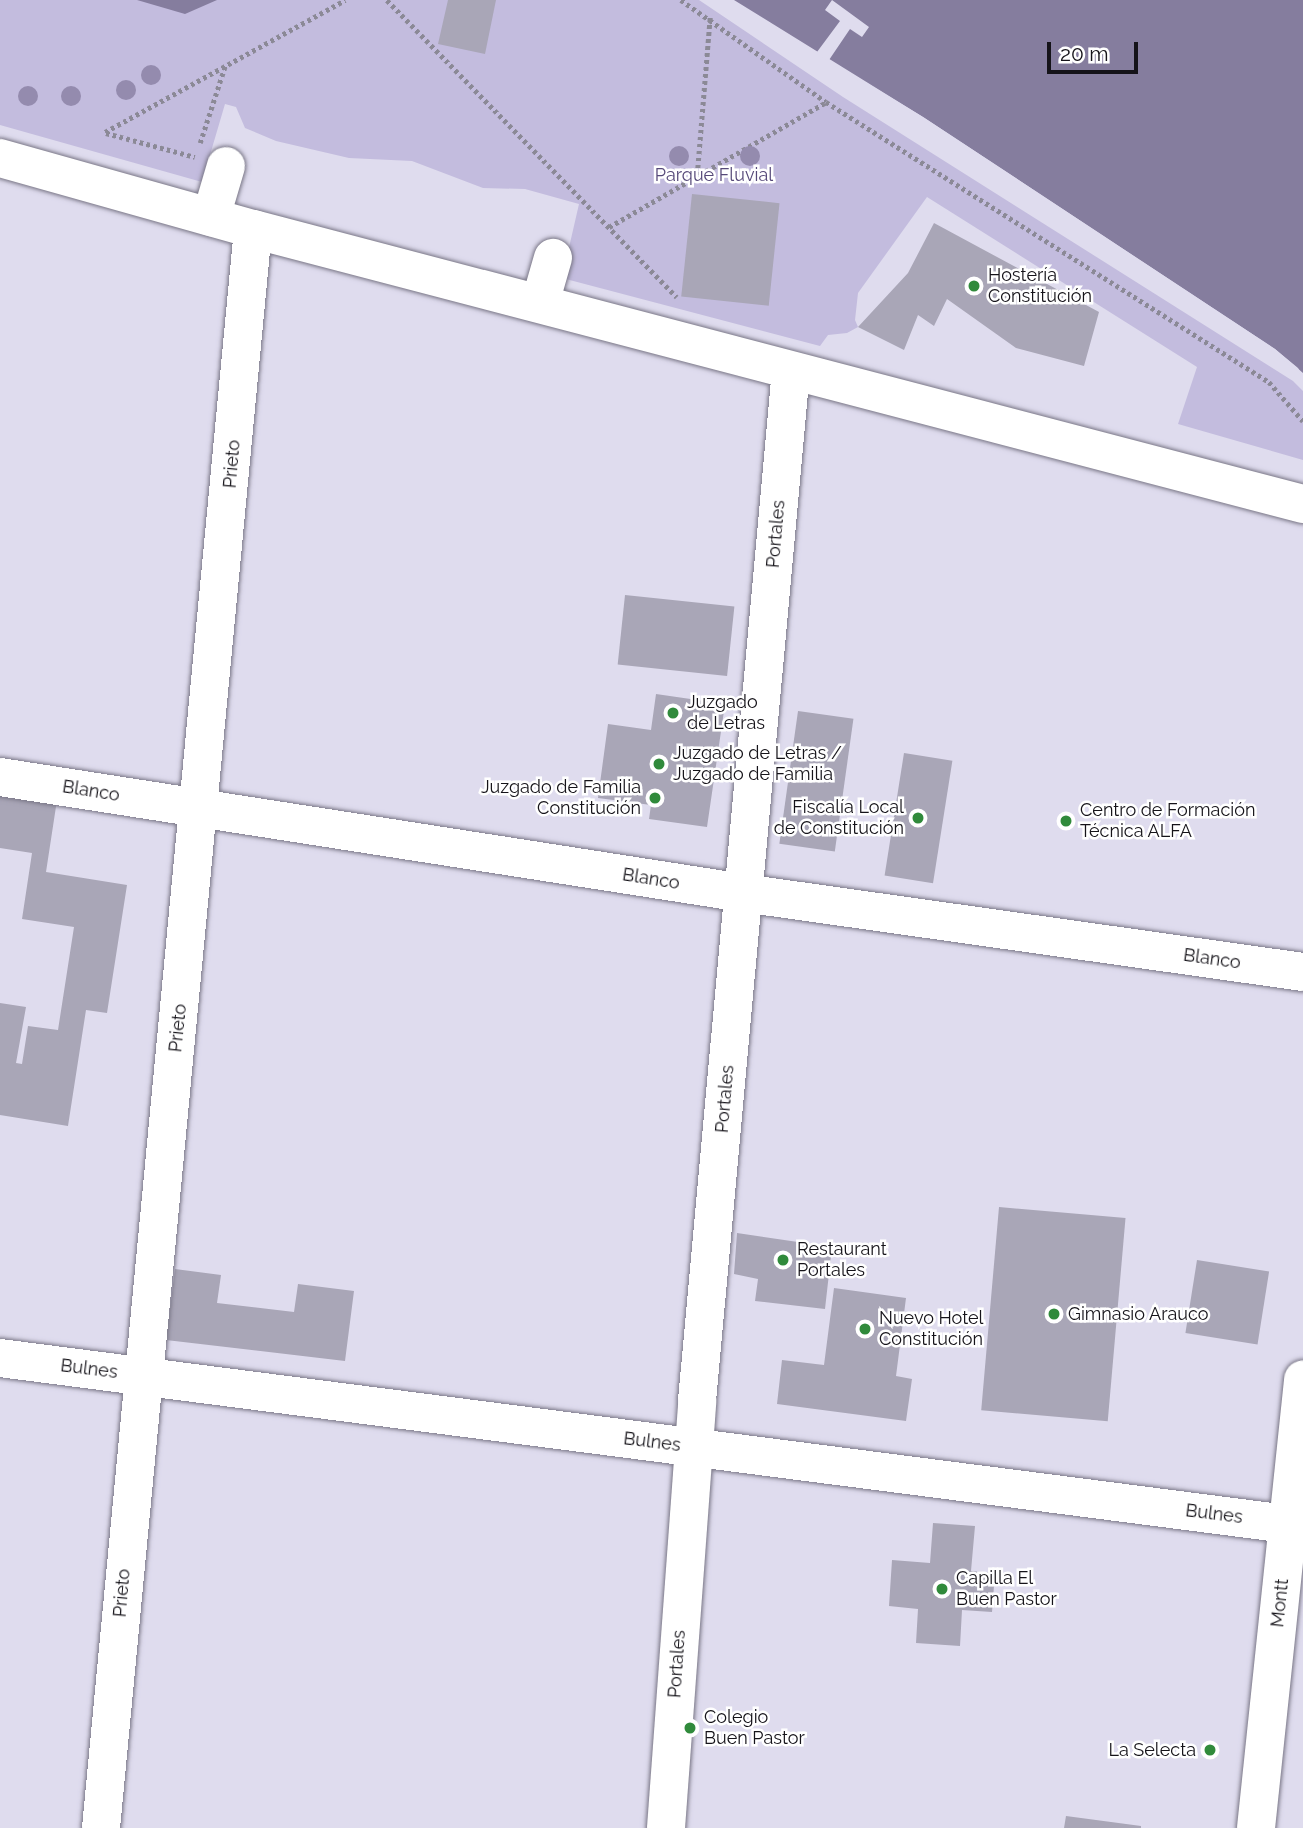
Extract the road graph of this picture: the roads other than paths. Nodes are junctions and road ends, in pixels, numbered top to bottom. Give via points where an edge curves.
1 (0, 158) edge
2 (226, 166) dead end
3 (211, 217) junction
4 (253, 229) junction
5 (553, 258) dead end
6 (540, 303) junction
7 (791, 370) junction
8 (1303, 504) edge
9 (0, 777) edge
10 (200, 808) junction
11 (743, 893) junction
12 (1303, 972) edge
13 (0, 1358) edge
14 (142, 1376) junction
15 (1303, 1379) edge
16 (693, 1447) junction
17 (1295, 1525) edge
18 (101, 1828) edge
19 (666, 1828) edge
20 (1256, 1828) edge

1 - 3 street
2 - 3 street
3 - 4 street
4 - 6 street
4 - 10 street, Prieto
5 - 6 street
6 - 7 street
7 - 8 street
7 - 11 street, Portales
9 - 10 street, Blanco
10 - 11 street, Blanco
10 - 14 street, Prieto
11 - 12 street, Blanco
11 - 16 street, Portales
13 - 14 street, Bulnes
14 - 16 street, Bulnes
14 - 18 street, Prieto
15 - 17 street, Montt
16 - 17 street, Bulnes
16 - 19 street, Portales
17 - 20 street, Montt

